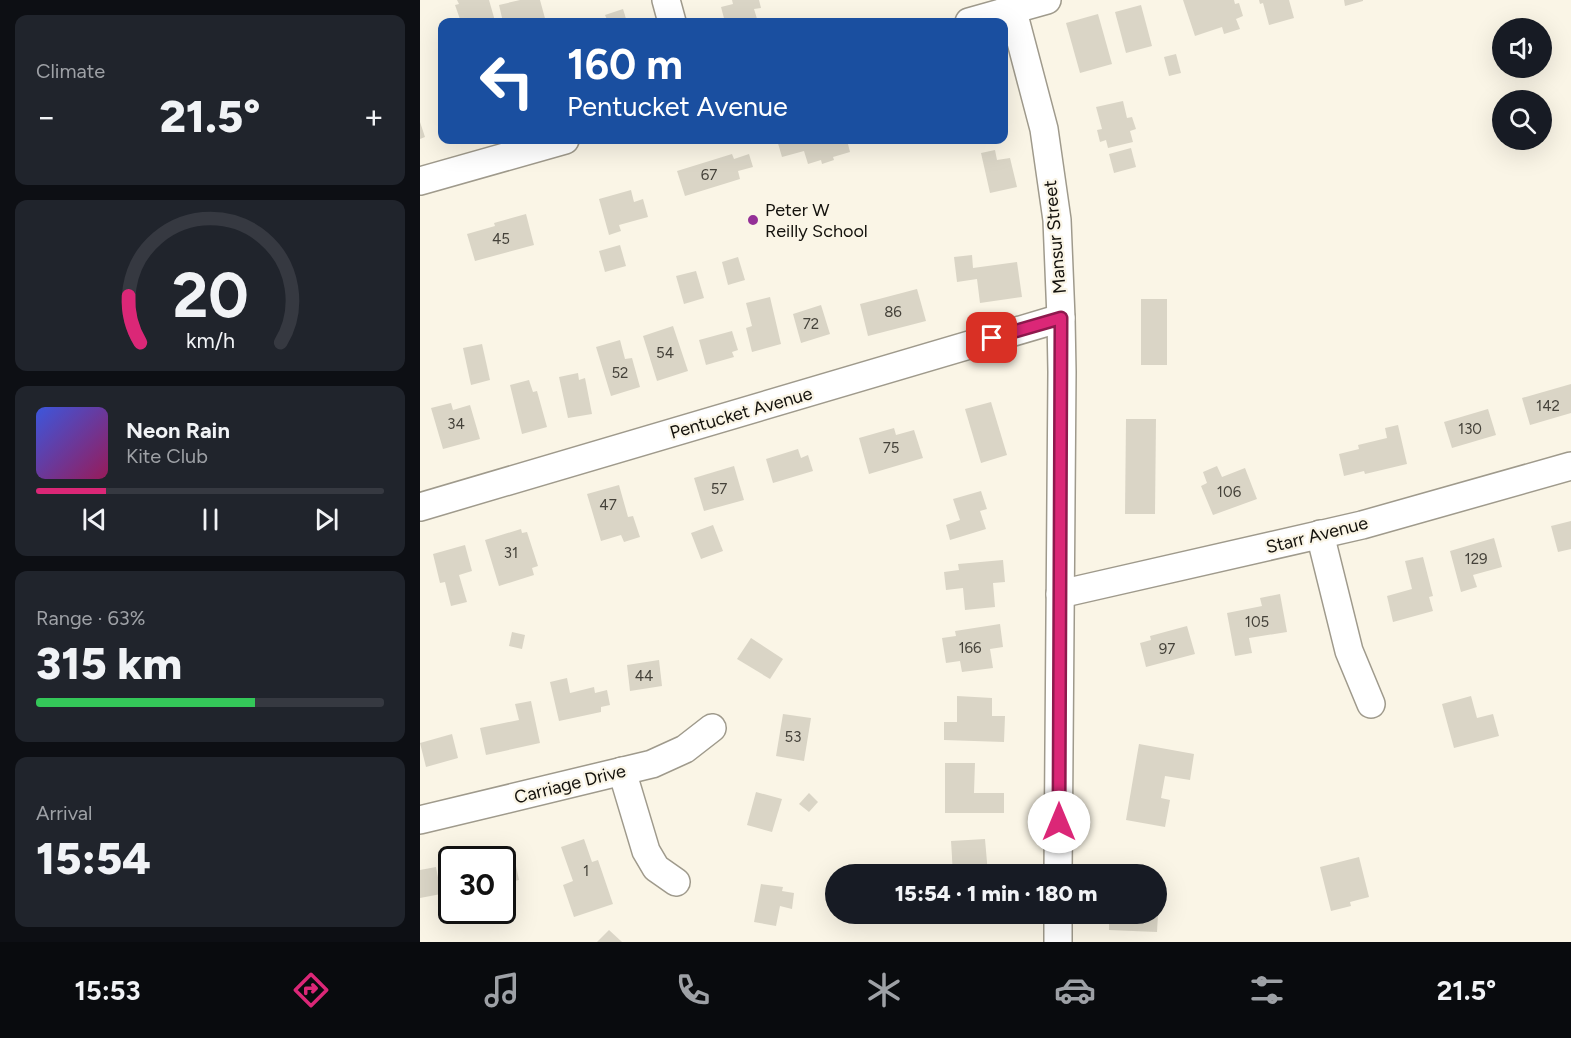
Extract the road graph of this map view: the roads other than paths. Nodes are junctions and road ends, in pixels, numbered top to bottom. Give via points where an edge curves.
1 (666, 0) edge
2 (1047, 0) edge
3 (1012, 5) edge
4 (671, 18) edge
5 (979, 18) edge
6 (551, 144) edge
7 (420, 181) edge
8 (1061, 318) junction
9 (1571, 466) edge
10 (420, 507) edge
11 (1320, 534) junction
12 (1060, 594) junction
13 (1371, 704) dead end
14 (712, 728) dead end
15 (622, 771) junction
16 (420, 820) edge
17 (1058, 864) edge
18 (676, 882) dead end
19 (1058, 924) edge
20 (1058, 942) edge

1 - 4 street
2 - 3 street
3 - 5 street
3 - 8 street, Mansur Street via 1044,129 1057,220
6 - 7 street
8 - 10 street, Pentucket Avenue
8 - 12 street, Mansur Street
9 - 11 street, Starr Avenue
11 - 12 street, Starr Avenue
11 - 13 street via 1349,651
12 - 17 street, Mansur Street
14 - 15 street, Carriage Drive via 686,749 652,764
15 - 16 street, Carriage Drive
15 - 18 street via 646,851 656,868
19 - 20 street

